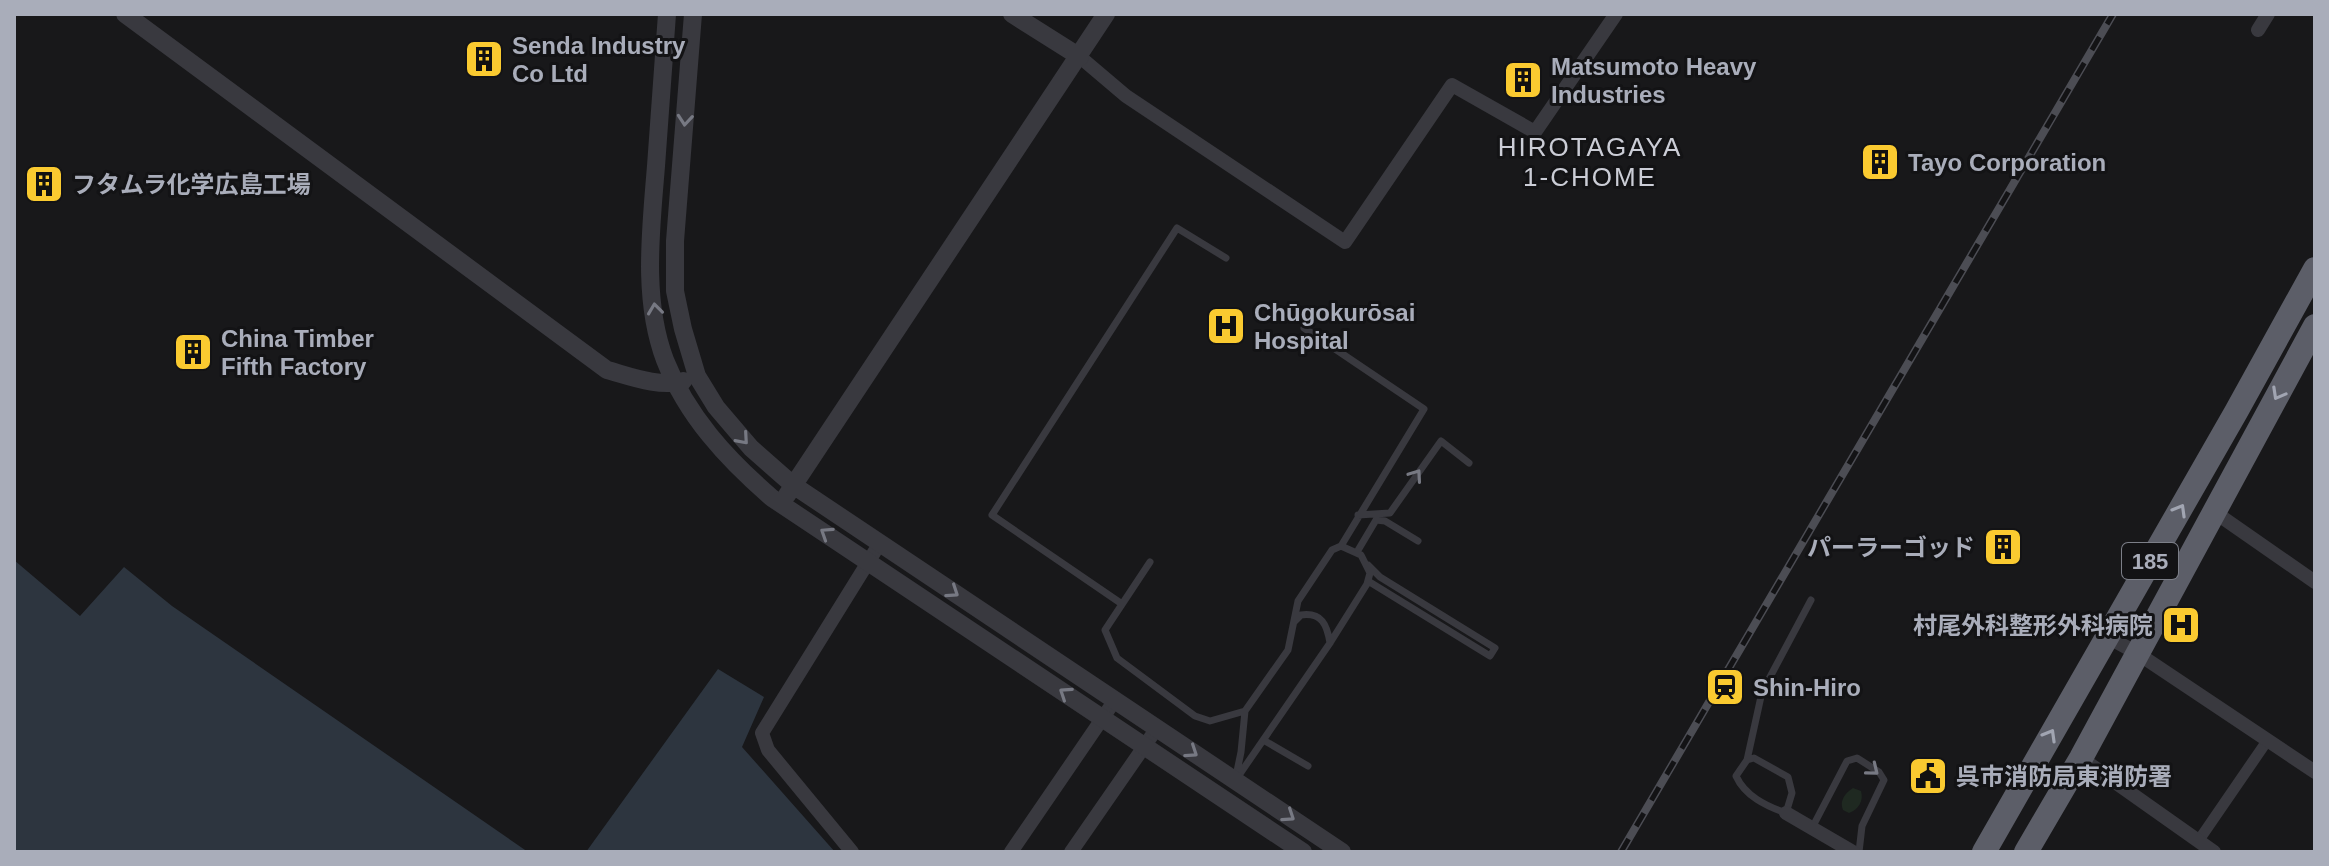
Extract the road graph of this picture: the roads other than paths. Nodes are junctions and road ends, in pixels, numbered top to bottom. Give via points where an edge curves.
1 (125, 14) edge
2 (667, 14) edge
3 (693, 14) edge
4 (1012, 14) edge
5 (1106, 14) edge
6 (1616, 14) edge
7 (2268, 14) edge
8 (2258, 30) dead end
9 (1080, 57) junction
10 (1226, 258) dead end
11 (2315, 269) edge
12 (2315, 326) edge
13 (1304, 328) dead end
14 (697, 376) junction
15 (676, 383) junction
16 (1469, 463) dead end
17 (793, 485) junction
18 (781, 504) junction
19 (2213, 511) junction
20 (1358, 515) junction
21 (1418, 541) dead end
22 (880, 543) junction
23 (1341, 546) junction
24 (1357, 552) junction
25 (868, 561) junction
26 (1150, 562) dead end
27 (1365, 562) junction
28 (1368, 581) junction
29 (2315, 582) edge
30 (1811, 600) dead end
31 (1122, 604) junction
32 (1294, 623) junction
33 (2106, 636) junction
34 (1330, 643) junction
35 (2137, 653) junction
36 (1115, 700) junction
37 (1245, 711) junction
38 (1104, 718) junction
39 (1157, 728) junction
40 (1265, 741) junction
41 (2267, 741) junction
42 (1145, 746) junction
43 (2081, 758) junction
44 (1747, 760) junction
45 (1308, 766) dead end
46 (2315, 772) edge
47 (1235, 781) junction
48 (1223, 798) junction
49 (1786, 813) junction
50 (1812, 828) junction
51 (2199, 840) junction
52 (1282, 846) edge
53 (852, 852) edge
54 (1011, 852) edge
55 (1071, 852) edge
56 (1303, 852) edge
57 (1342, 852) edge
58 (1856, 852) edge
59 (1984, 852) edge
60 (2026, 852) edge
61 (2214, 852) edge

1 - 15 street via 607,370
15 -> 2 street via 655,315 649,251
3 -> 14 street via 675,291
4 - 9 street
5 - 9 street
6 - 9 street via 1535,132 1452,85 1345,242 1138,104
7 - 8 street
9 - 17 street
10 - 31 lane via 1177,228 992,515
33 -> 11 highway, 185
12 -> 19 highway, 185
13 - 20 lane via 1424,409
14 - 15 street
14 -> 17 street via 751,448
15 - 18 street via 704,431 738,469
20 -> 16 lane via 1390,513 1441,441
17 - 18 street
17 - 22 street
25 -> 18 street
19 - 29 street
19 - 35 highway, 185
20 - 23 lane
21 - 24 lane via 1376,520
22 - 25 street
22 -> 36 street
23 - 24 lane
23 - 32 lane via 1332,550 1298,601
24 - 27 lane
38 -> 25 street
25 - 53 street via 762,733 768,750
26 - 31 lane
27 - 28 lane
27 - 28 lane via 1380,577 1495,648 1490,656
28 - 34 lane
30 - 44 lane via 1762,692
31 - 37 lane via 1105,630 1117,658 1195,716 1210,721
32 - 34 lane via 1301,615 1321,618
32 - 37 lane via 1288,650
33 - 35 street
59 -> 33 highway, 185
34 - 40 lane
35 - 41 street
35 - 43 highway, 185
36 - 38 street
36 - 39 street
37 - 47 lane
38 - 42 street
38 - 54 street
39 - 42 street
39 -> 47 street
40 - 45 lane
40 - 47 lane
41 - 46 street
41 - 51 street
42 - 48 street
42 - 55 street
43 - 51 street
43 - 60 highway, 185
44 - 49 lane via 1736,776 1741,786
44 - 49 lane via 1762,761 1788,777 1792,793
47 - 48 street
47 -> 57 street
48 - 52 street
49 - 50 street
50 - 58 street
50 -> 58 lane via 1847,761 1857,758 1884,780
51 - 61 street
52 - 56 street

